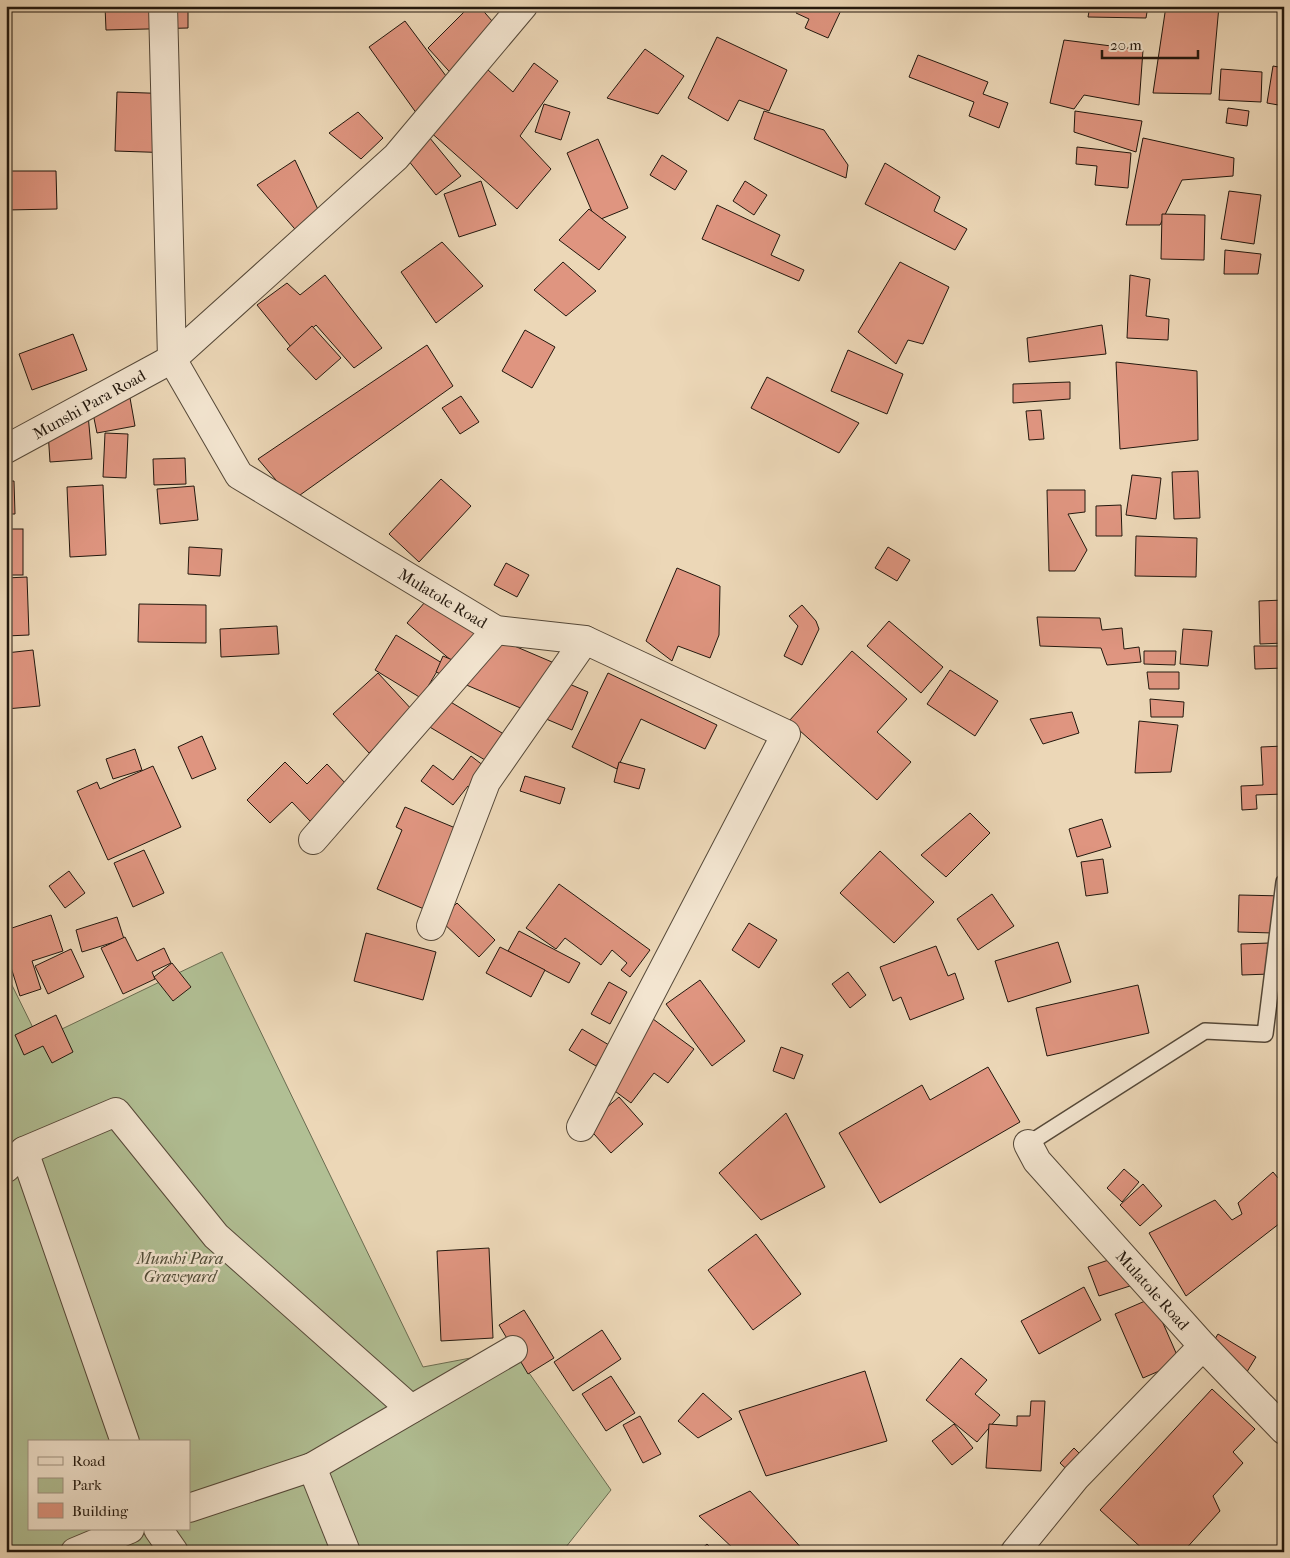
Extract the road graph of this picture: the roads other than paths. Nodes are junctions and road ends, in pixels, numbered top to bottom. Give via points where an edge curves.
1 (163, 6) edge
2 (523, 6) edge
3 (172, 359) junction
4 (6, 449) edge
5 (496, 630) junction
6 (585, 640) junction
7 (313, 840) dead end
8 (1284, 882) edge
9 (431, 926) dead end
10 (581, 1127) dead end
11 (1028, 1144) joint
12 (15, 1159) edge
13 (1203, 1346) junction
14 (513, 1350) dead end
15 (411, 1409) junction
16 (1284, 1430) edge
17 (124, 1440) edge
18 (312, 1467) junction
19 (190, 1508) edge
20 (128, 1530) edge
21 (159, 1530) edge
22 (75, 1552) edge
23 (174, 1552) edge
24 (346, 1552) edge
25 (1015, 1552) edge

1 - 3 street
2 - 3 street, Munshi Para Road via 396,157
3 - 4 street, Munshi Para Road
3 - 5 street, Mulatole Road via 239,475
5 - 6 street, Mulatole Road
5 - 7 street
6 - 9 street via 486,782
6 - 10 street, Mulatole Road via 786,734
8 - 11 lane via 1264,1034 1205,1031
11 - 13 street, Mulatole Road via 1037,1161
12 - 15 street via 116,1112 216,1236
12 - 17 street
13 - 16 street, Mulatole Road
13 - 25 street via 1076,1477
14 - 15 street
15 - 18 street
18 - 19 street
18 - 24 street
20 - 22 street
21 - 23 street

